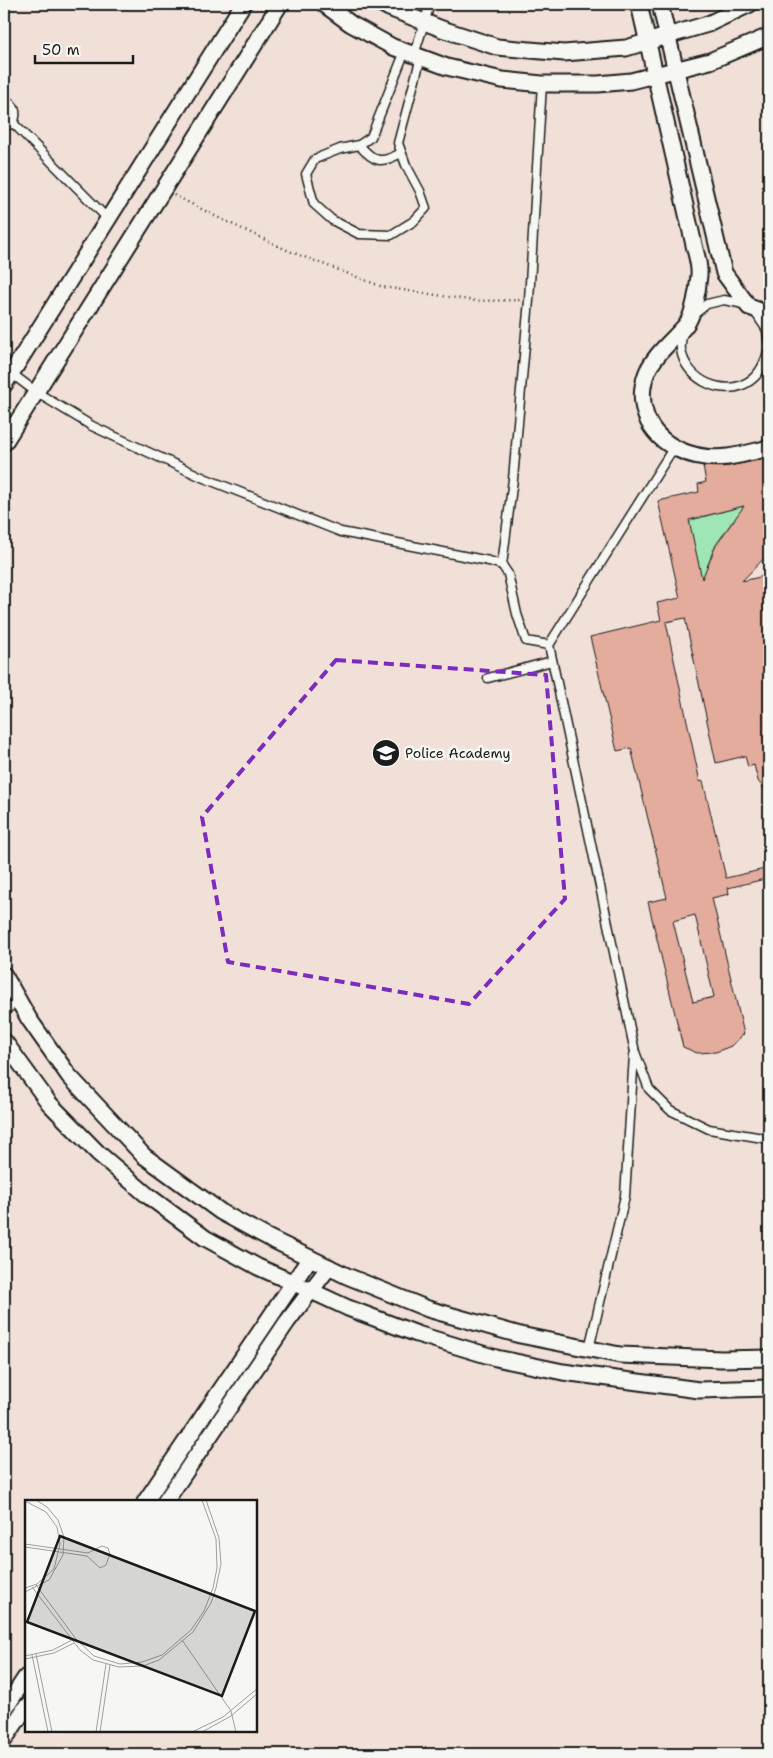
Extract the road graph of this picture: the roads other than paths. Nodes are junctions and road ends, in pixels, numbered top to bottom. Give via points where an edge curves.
1 (243, 4) edge
2 (280, 4) edge
3 (324, 4) edge
4 (382, 4) edge
5 (430, 4) edge
6 (638, 4) edge
7 (660, 4) edge
8 (750, 4) edge
9 (424, 22) junction
10 (667, 36) junction
11 (769, 36) edge
12 (647, 42) junction
13 (413, 54) junction
14 (675, 70) junction
15 (655, 75) junction
16 (542, 84) junction
17 (4, 100) edge
18 (13, 123) junction
19 (4, 127) edge
20 (359, 145) junction
21 (401, 153) junction
22 (108, 219) junction
23 (749, 307) junction
24 (769, 314) edge
25 (687, 324) junction
26 (769, 344) edge
27 (769, 350) edge
28 (7, 379) edge
29 (36, 392) junction
30 (4, 444) edge
31 (674, 447) junction
32 (769, 448) edge
33 (502, 565) junction
34 (549, 645) junction
35 (552, 660) junction
36 (488, 678) dead end
37 (4, 975) edge
38 (19, 1001) junction
39 (4, 1011) edge
40 (4, 1041) edge
41 (635, 1052) junction
42 (769, 1139) edge
43 (310, 1258) junction
44 (329, 1267) junction
45 (294, 1283) junction
46 (311, 1291) junction
47 (589, 1349) junction
48 (769, 1358) edge
49 (769, 1388) edge
50 (146, 1500) edge
51 (166, 1500) edge
52 (25, 1678) edge
53 (25, 1708) edge
54 (4, 1710) edge
55 (4, 1740) edge

1 - 22 street
2 - 29 street
3 - 13 street via 351,24
4 - 9 street
5 - 9 lane
6 - 12 street
7 - 10 street
8 - 10 street via 708,24
9 - 12 street via 497,47 564,53 626,48
9 - 13 lane
10 - 12 street
10 - 14 street
11 - 14 street via 710,61
12 - 15 street
13 - 16 street via 447,67 502,80
13 - 20 lane via 371,137
13 - 21 lane via 398,144
14 - 15 street
14 - 23 street via 724,273
15 - 16 street via 598,84
15 - 25 street via 699,273
16 - 33 lane via 529,300
17 - 18 lane via 15,108
18 - 19 lane
18 - 22 lane
20 - 21 lane via 375,160 384,162
20 - 21 lane via 315,159 306,174 314,204 332,220 359,234 391,235 414,221 426,208
22 - 28 street
23 - 24 street
23 - 25 lane via 743,302 724,300 706,304
23 - 26 lane via 758,314 767,330
25 - 27 lane via 682,331 681,350 688,367 701,381 718,387 736,388 752,380 764,365
25 - 31 street via 647,371 642,388 643,407 650,426 664,442
28 - 29 lane
29 - 30 street
29 - 33 lane via 92,426 187,470 341,532
31 - 32 street via 703,456 727,457
31 - 34 lane
33 - 34 lane via 508,574 526,641
34 - 35 lane
35 - 36 lane
35 - 41 lane
37 - 38 street
38 - 39 lane
38 - 43 street via 69,1076 144,1156 221,1212
40 - 45 street via 49,1104 98,1154 146,1195 205,1238
41 - 42 lane via 649,1089 670,1110 709,1129
41 - 47 lane via 626,1196
43 - 44 street
43 - 45 street
44 - 46 street
44 - 47 street via 428,1309 520,1335
45 - 46 street
45 - 50 street
46 - 49 street via 417,1334 496,1358 563,1372 699,1390
46 - 51 street
47 - 48 street via 620,1355
52 - 54 street
53 - 55 street

